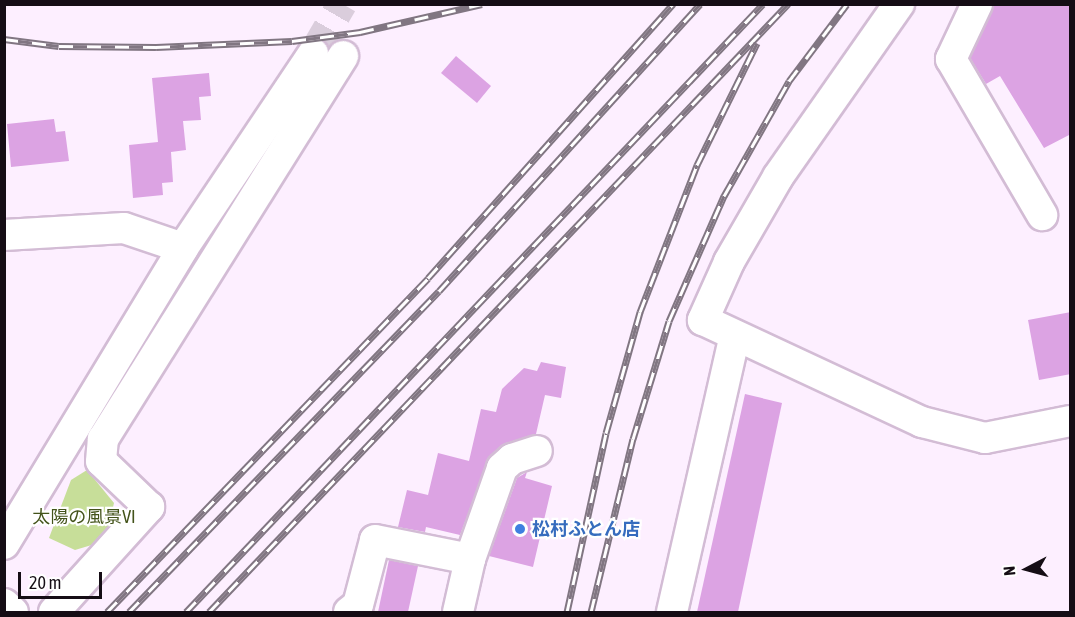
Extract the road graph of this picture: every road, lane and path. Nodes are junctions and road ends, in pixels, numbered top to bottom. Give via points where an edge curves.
1 (899, 4) edge
2 (977, 4) edge
3 (313, 54) tunnel mouth
4 (343, 56) tunnel mouth
5 (1042, 214) dead end
6 (4, 235) edge
7 (183, 248) junction
8 (734, 338) junction
9 (1071, 421) edge
10 (537, 451) dead end
11 (4, 544) edge
12 (470, 559) junction
13 (4, 604) edge
14 (13, 612) edge
15 (54, 612) edge
16 (350, 612) edge
17 (459, 612) edge
18 (672, 612) edge

1 - 8 street via 778,177 729,262 703,320
2 - 5 street via 951,59
3 - 7 street
4 - 15 street via 103,439 101,461 149,507
6 - 7 street via 124,228
7 - 11 street
8 - 9 street via 922,422 985,438
8 - 18 street
10 - 12 street via 512,459 502,468
12 - 16 street via 375,540 358,605
12 - 17 street
13 - 14 street

